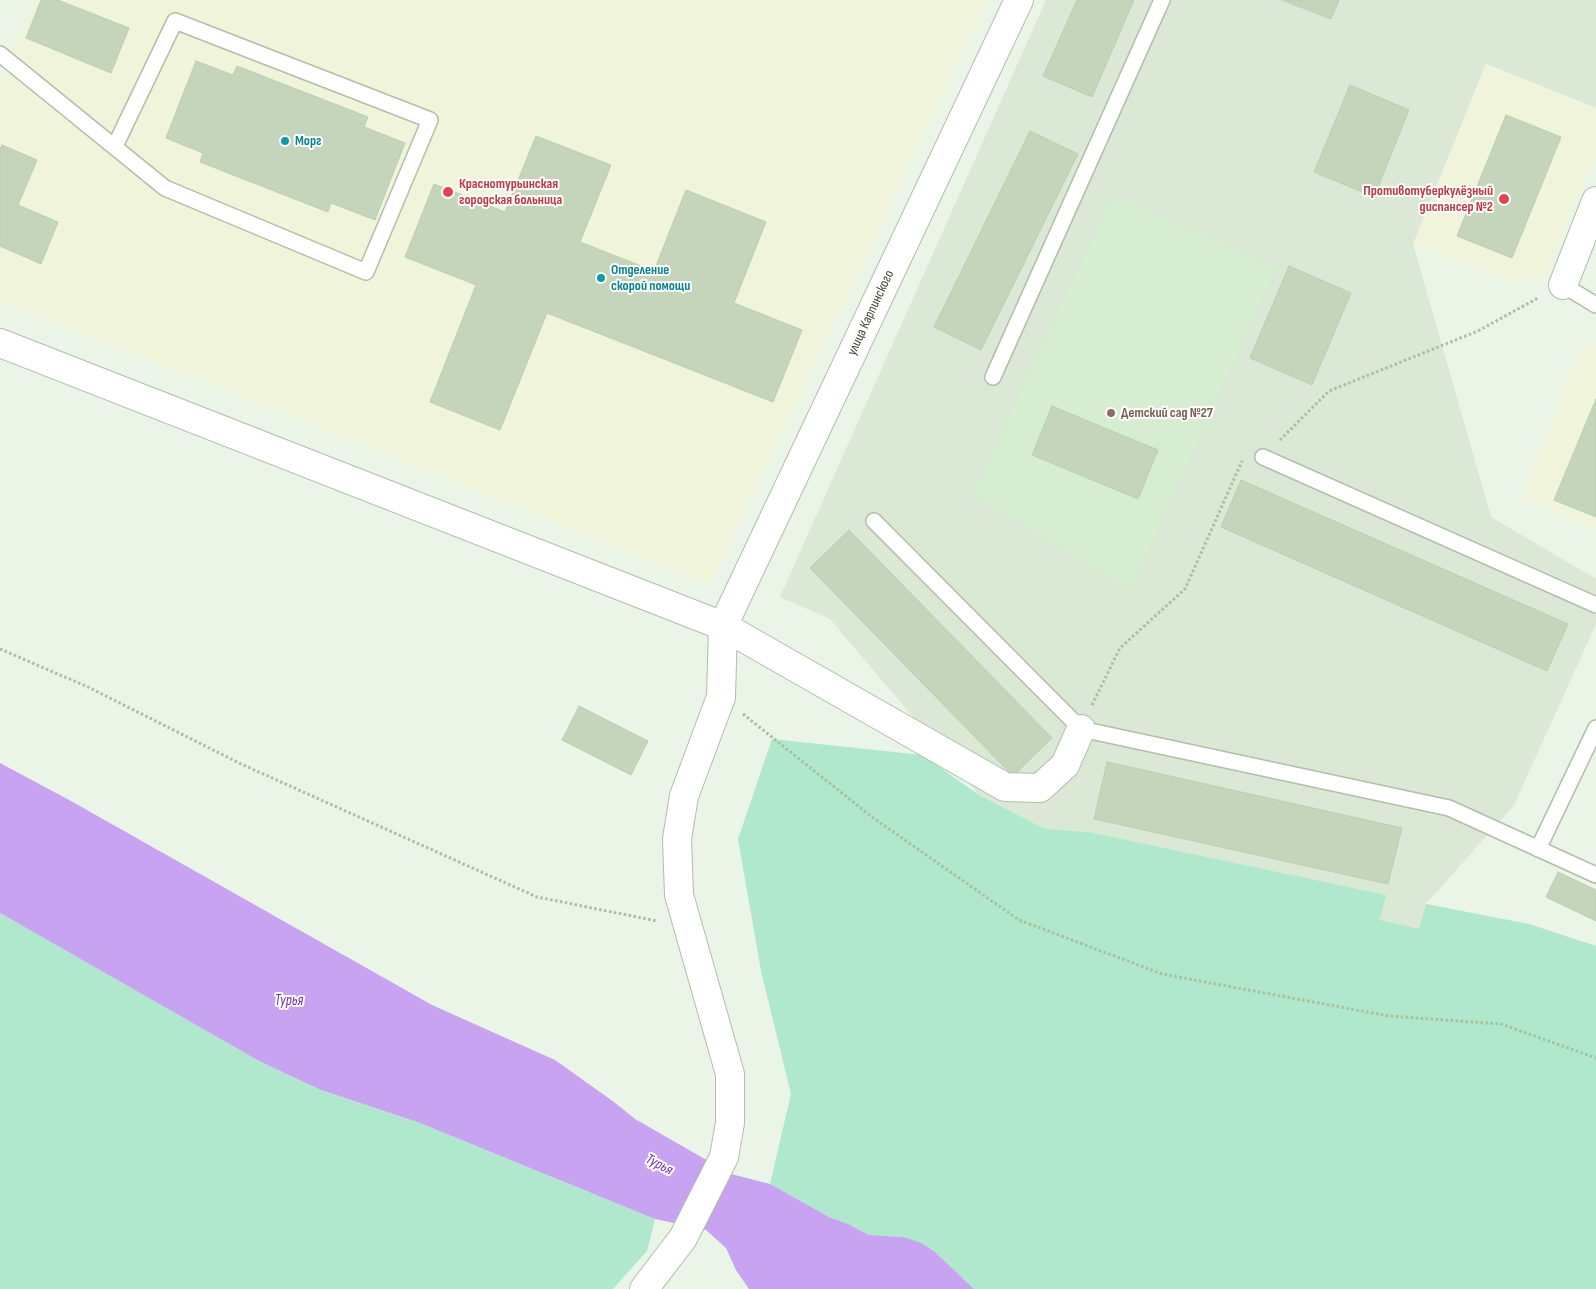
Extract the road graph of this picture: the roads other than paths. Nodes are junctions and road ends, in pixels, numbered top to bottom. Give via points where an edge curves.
1 (1019, 0) edge
2 (1162, 0) edge
3 (0, 54) edge
4 (115, 146) junction
5 (1596, 201) edge
6 (1563, 285) joint
7 (1596, 305) edge
8 (0, 343) edge
9 (993, 377) dead end
10 (1263, 457) dead end
11 (874, 521) dead end
12 (1596, 605) edge
13 (723, 626) junction
14 (1596, 728) edge
15 (1081, 729) junction
16 (1538, 849) junction
17 (1596, 875) edge
18 (644, 1289) edge

1 - 13 street, улица Карпинского
2 - 9 lane
3 - 4 lane
4 - 4 lane via 165,188 366,272 430,120 175,21
5 - 6 street
6 - 7 lane
8 - 13 street
10 - 12 lane
11 - 15 lane
13 - 15 street via 1005,787 1040,788 1065,765
13 - 18 street via 721,697 684,796 677,839 679,895 730,1074 730,1123 724,1157 683,1238
14 - 16 lane
15 - 16 lane via 1449,808
16 - 17 lane

